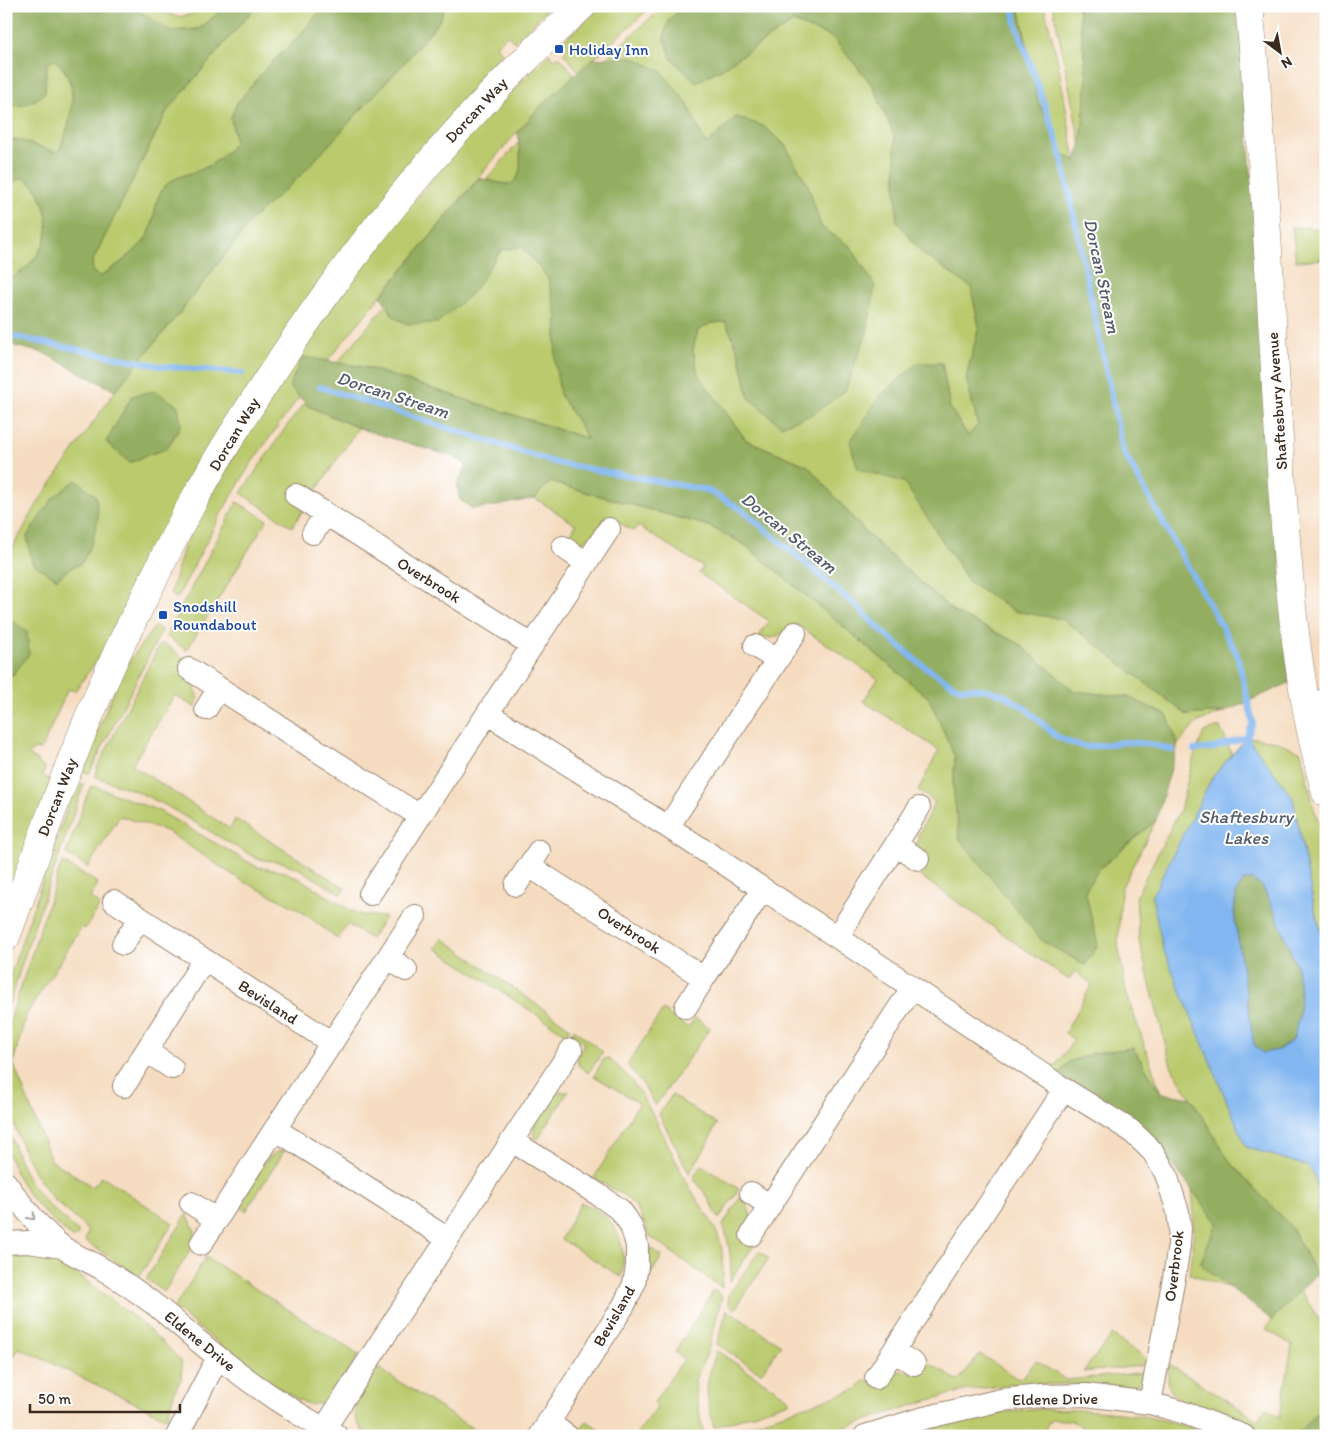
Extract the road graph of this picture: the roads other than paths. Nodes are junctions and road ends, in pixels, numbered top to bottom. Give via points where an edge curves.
1 (582, 6) edge
2 (1249, 6) edge
3 (296, 496) dead end
4 (326, 514) junction
5 (610, 529) dead end
6 (313, 533) dead end
7 (563, 547) dead end
8 (586, 563) junction
9 (795, 633) dead end
10 (532, 645) junction
11 (755, 646) dead end
12 (777, 660) junction
13 (189, 669) dead end
14 (220, 688) junction
15 (1316, 702) edge
16 (206, 709) dead end
17 (488, 714) junction
18 (1326, 793) edge
19 (919, 808) dead end
20 (420, 816) junction
21 (668, 827) junction
22 (896, 845) junction
23 (918, 859) dead end
24 (516, 884) dead end
25 (763, 889) junction
26 (370, 894) dead end
27 (114, 900) dead end
28 (415, 916) dead end
29 (140, 918) junction
30 (6, 936) edge
31 (837, 937) junction
32 (123, 944) dead end
33 (388, 957) junction
34 (204, 960) junction
35 (406, 970) dead end
36 (704, 978) junction
37 (912, 988) junction
38 (686, 1007) dead end
39 (332, 1044) junction
40 (571, 1050) dead end
41 (146, 1051) junction
42 (172, 1068) dead end
43 (124, 1086) dead end
44 (1064, 1089) junction
45 (276, 1129) junction
46 (512, 1141) junction
47 (6, 1183) edge
48 (751, 1193) dead end
49 (190, 1203) dead end
50 (770, 1206) junction
51 (217, 1220) junction
52 (752, 1235) dead end
53 (448, 1239) junction
54 (6, 1243) edge
55 (201, 1244) dead end
56 (62, 1247) junction
57 (894, 1351) junction
58 (218, 1357) junction
59 (914, 1364) dead end
60 (876, 1378) dead end
61 (1150, 1403) junction
62 (544, 1429) edge
63 (331, 1432) edge
64 (177, 1436) edge
65 (567, 1436) edge
66 (865, 1436) edge
67 (1244, 1436) edge

1 - 30 main road, Dorcan Way via 502,80 410,185 336,280 254,400 187,512 113,661 71,762
2 - 15 main road, Shaftesbury Avenue via 1266,213 1286,554 1296,646
3 - 4 street, Overbrook
4 - 6 street
4 - 10 street, Overbrook
5 - 8 street
7 - 8 street
8 - 10 street
9 - 12 street
10 - 17 street
11 - 12 street
12 - 21 street
13 - 14 street
14 - 16 street
14 - 20 street
15 - 18 main road, Shaftesbury Avenue via 1316,754
17 - 20 street
17 - 21 street, Overbrook
19 - 22 street
20 - 26 street
21 - 25 street, Overbrook
22 - 23 street
22 - 31 street
24 - 36 street, Overbrook via 534,858
25 - 31 street, Overbrook
25 - 36 street
27 - 29 street, Bevisland
28 - 33 street
29 - 32 street
29 - 34 street, Bevisland
31 - 37 street, Overbrook
33 - 35 street
33 - 39 street
34 - 39 street, Bevisland
34 - 41 street
36 - 38 street
37 - 44 street, Overbrook
37 - 50 street
39 - 45 street
40 - 46 street
41 - 42 street
41 - 43 street
44 - 57 street
44 - 61 street, Overbrook via 1130,1130 1153,1152 1166,1174 1178,1212 1177,1261
45 - 51 street
45 - 53 street
46 - 53 street
46 - 62 street, Bevisland via 620,1210 631,1226 637,1245 634,1284 624,1305
47 -> 56 street, Eldene Drive via 38,1224
48 - 50 street
49 - 51 street
50 - 52 street
51 - 55 street
53 - 63 street
54 - 56 street, Eldene Drive via 28,1242
56 - 58 street, Eldene Drive via 104,1270 154,1304
57 - 59 street
57 - 60 street
58 - 63 street, Eldene Drive via 296,1413
58 - 64 street
61 - 66 street, Eldene Drive via 1086,1395 1009,1399 920,1419
61 - 67 street, Eldene Drive
62 - 65 street, Bevisland

